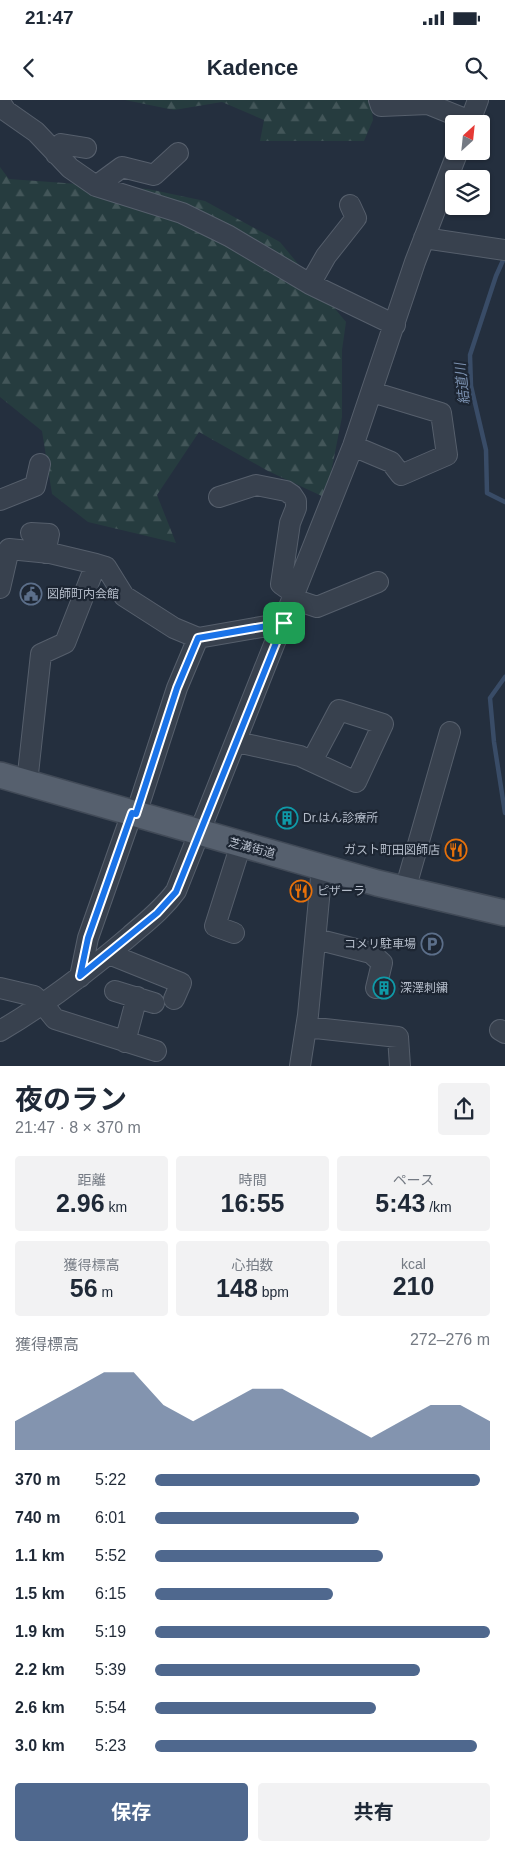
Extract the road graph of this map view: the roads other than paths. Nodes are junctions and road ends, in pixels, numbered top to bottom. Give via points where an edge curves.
1 (380, 100) edge
2 (478, 100) edge
3 (0, 102) edge
4 (454, 115) edge
5 (473, 115) edge
6 (86, 148) dead end
7 (178, 153) dead end
8 (54, 157) junction
9 (454, 160) edge
10 (96, 186) junction
11 (350, 205) dead end
12 (424, 238) junction
13 (502, 249) edge
14 (310, 284) junction
15 (395, 326) junction
16 (372, 392) junction
17 (353, 446) junction
18 (40, 464) dead end
19 (219, 497) dead end
20 (0, 500) edge
21 (31, 533) dead end
22 (45, 553) junction
23 (96, 564) junction
24 (378, 582) dead end
25 (0, 588) edge
26 (294, 597) junction
27 (284, 623) junction
28 (198, 638) junction
29 (450, 732) dead end
30 (237, 742) junction
31 (312, 761) dead end
32 (0, 775) edge
33 (27, 783) junction
34 (134, 814) junction
35 (201, 833) junction
36 (241, 844) junction
37 (322, 867) junction
38 (405, 890) junction
39 (505, 913) edge
40 (234, 933) dead end
41 (316, 939) junction
42 (109, 954) junction
43 (80, 976) junction
44 (0, 988) edge
45 (376, 988) dead end
46 (115, 992) dead end
47 (174, 999) dead end
48 (44, 1004) junction
49 (306, 1027) junction
50 (0, 1030) edge
51 (125, 1042) junction
52 (156, 1050) dead end
53 (300, 1066) edge
54 (400, 1066) edge

1 - 4 street via 381,106 428,104
2 - 5 street
3 - 8 street via 6,111 36,132
6 - 8 street via 61,144
7 - 10 street via 154,175 122,167
8 - 10 street
9 - 12 street
10 - 14 street via 182,213 229,236
11 - 14 street via 356,218 326,256
12 - 13 street
12 - 15 street
14 - 15 street
15 - 16 street
16 - 17 street
16 - 17 street via 441,413 447,455 401,475 391,462
17 - 26 street
18 - 20 street via 35,486
19 - 26 street via 256,485 286,490 292,495 296,508 290,522 281,584
21 - 22 street via 49,534
22 - 23 street
22 - 25 street via 8,549
23 - 28 street via 106,567 124,596 174,628
23 - 33 street via 66,643 40,654
24 - 26 street via 317,607
26 - 27 street
27 - 28 street
27 - 30 street
28 - 34 street via 177,688
29 - 38 street
30 - 31 street
30 - 35 street
32 - 33 main road, 芝溝街道
33 - 34 main road, 芝溝街道
34 - 35 main road, 芝溝街道
34 - 43 street via 88,938
35 - 36 main road, 芝溝街道
35 - 42 street via 176,892 168,903
36 - 37 main road, 芝溝街道
36 - 40 street via 215,926
37 - 38 main road, 芝溝街道
37 - 41 street
38 - 39 main road, 芝溝街道
41 - 45 street via 372,953 382,964
41 - 49 street
42 - 43 street
42 - 47 street via 181,983
43 - 48 street
44 - 48 street via 34,996
46 - 51 street via 145,1000
48 - 50 street
48 - 51 street via 55,1019
49 - 53 street
49 - 54 street via 398,1037
51 - 52 street

